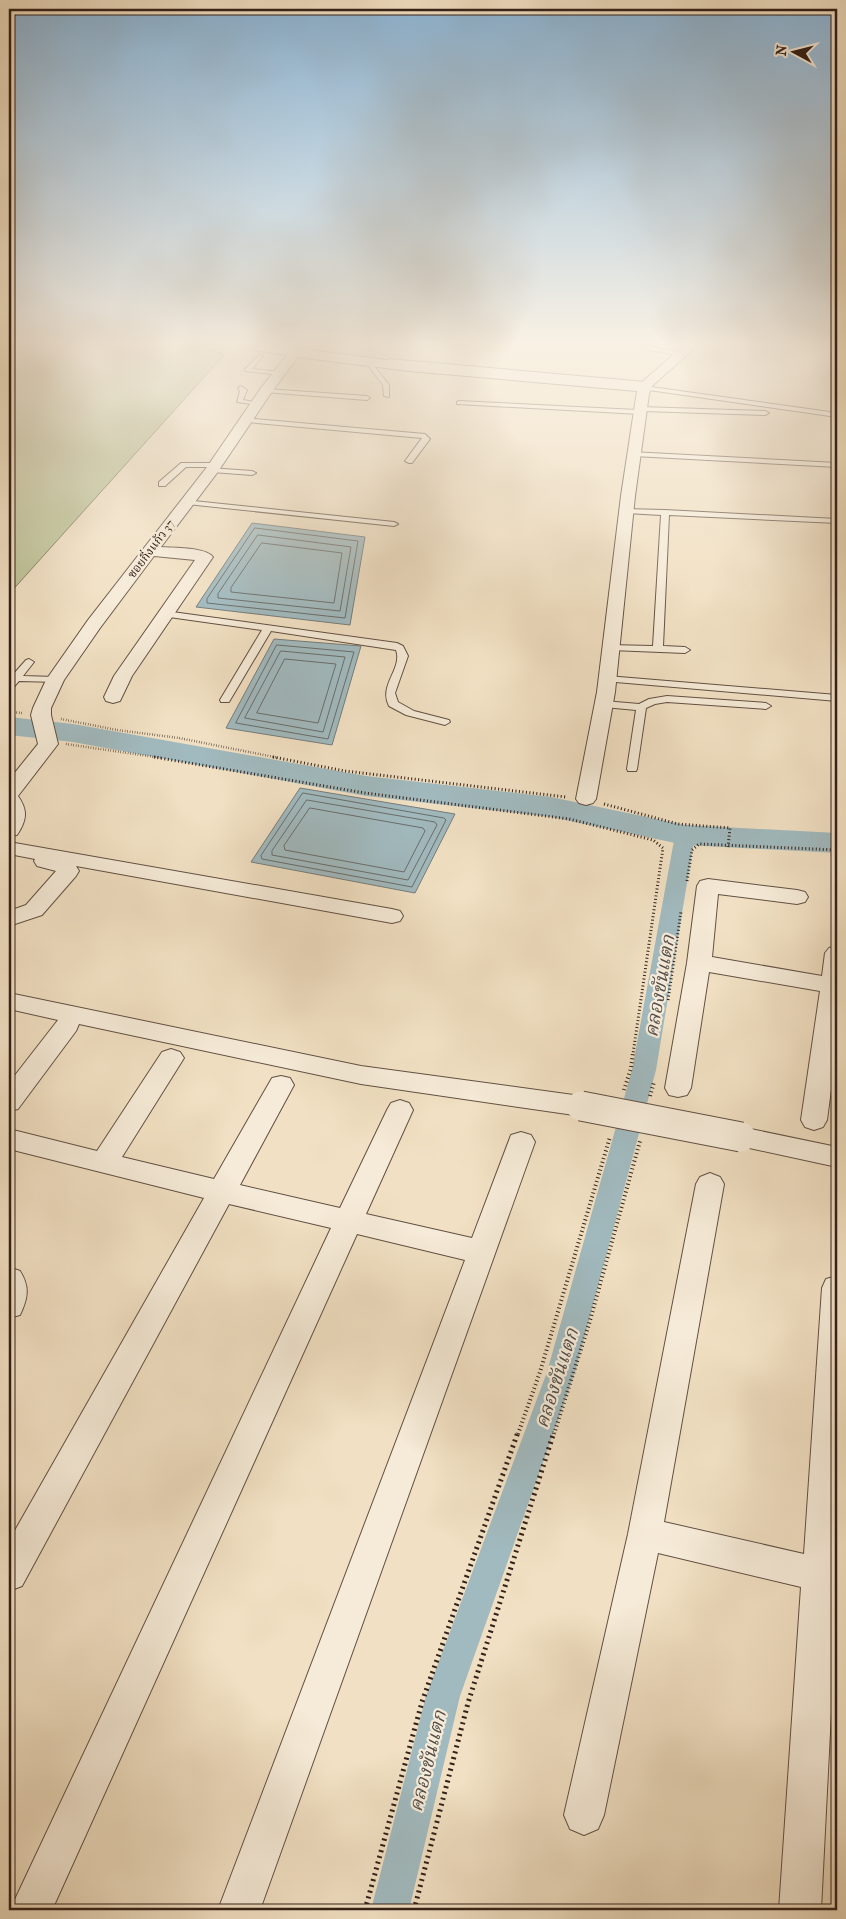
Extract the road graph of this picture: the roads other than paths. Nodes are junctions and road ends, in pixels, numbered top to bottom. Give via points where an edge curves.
1 (237, 435) edge
2 (409, 435) edge
3 (637, 435) edge
4 (634, 454) junction
5 (409, 461) dead end
6 (837, 465) edge
7 (214, 468) junction
8 (252, 473) dead end
9 (162, 484) dead end
10 (187, 502) junction
11 (626, 510) junction
12 (665, 512) junction
13 (837, 521) edge
14 (394, 524) dead end
15 (150, 551) junction
16 (165, 614) junction
17 (268, 628) junction
18 (611, 647) junction
19 (658, 649) junction
20 (685, 650) dead end
21 (29, 662) dead end
22 (15, 678) junction
23 (607, 678) junction
24 (55, 680) junction
25 (9, 687) edge
26 (112, 696) dead end
27 (837, 698) edge
28 (225, 700) dead end
29 (604, 704) junction
30 (766, 706) dead end
31 (641, 707) junction
32 (445, 722) dead end
33 (632, 770) dead end
34 (9, 793) edge
35 (9, 798) edge
36 (586, 799) road end
37 (9, 830) edge
38 (9, 848) edge
39 (9, 854) edge
40 (797, 897) dead end
41 (392, 916) dead end
42 (9, 919) edge
43 (837, 954) edge
44 (699, 963) junction
45 (835, 985) edge
46 (9, 1001) edge
47 (67, 1025) dead end
48 (171, 1058) dead end
49 (281, 1085) dead end
50 (678, 1088) dead end
51 (9, 1102) edge
52 (400, 1110) dead end
53 (814, 1120) dead end
54 (9, 1140) edge
55 (521, 1142) dead end
56 (837, 1157) edge
57 (104, 1163) junction
58 (710, 1184) dead end
59 (222, 1192) junction
60 (350, 1222) junction
61 (482, 1252) junction
62 (9, 1279) edge
63 (837, 1288) edge
64 (9, 1306) edge
65 (645, 1534) junction
66 (9, 1574) edge
67 (829, 1576) edge
68 (584, 1814) dead end
69 (31, 1910) edge
70 (239, 1910) edge
71 (800, 1910) edge

1 - 7 street, ซอยกิ่งแก้ว 37
2 - 5 lane via 425,436 426,440
3 - 4 street
4 - 6 lane
4 - 11 street
7 - 8 lane
7 - 9 lane via 184,465
7 - 10 street, ซอยกิ่งแก้ว 37
10 - 14 lane
10 - 15 street, ซอยกิ่งแก้ว 37
11 - 12 lane
11 - 18 street
12 - 13 lane
12 - 19 lane
15 - 16 street via 205,557
15 - 24 street, ซอยกิ่งแก้ว 37
16 - 17 lane
16 - 26 street
17 - 28 lane
17 - 32 lane via 381,641 400,648 403,656 390,693 393,704 410,713
18 - 19 lane
18 - 23 street
19 - 20 lane
21 - 22 lane
22 - 24 lane
22 - 25 lane
23 - 27 lane
23 - 29 street
24 - 34 street, ซอยกิ่งแก้ว 37 via 41,715 48,744
29 - 31 lane
29 - 36 street
30 - 31 lane via 668,699
31 - 33 lane
35 - 37 street via 17,814
38 - 41 street
39 - 42 street via 63,865 68,871 34,910
40 - 44 street via 708,886
43 - 45 street
44 - 45 street
44 - 50 street
45 - 53 street
46 - 56 street, bridge via 361,1076 581,1106
47 - 51 street
48 - 57 street
49 - 59 street
52 - 60 street
54 - 57 street
55 - 61 street
57 - 59 street
58 - 65 street
59 - 60 street
59 - 66 street
60 - 61 street
60 - 69 street
61 - 70 street
62 - 64 street via 14,1294
63 - 67 street
65 - 67 street
65 - 68 street
67 - 71 street

